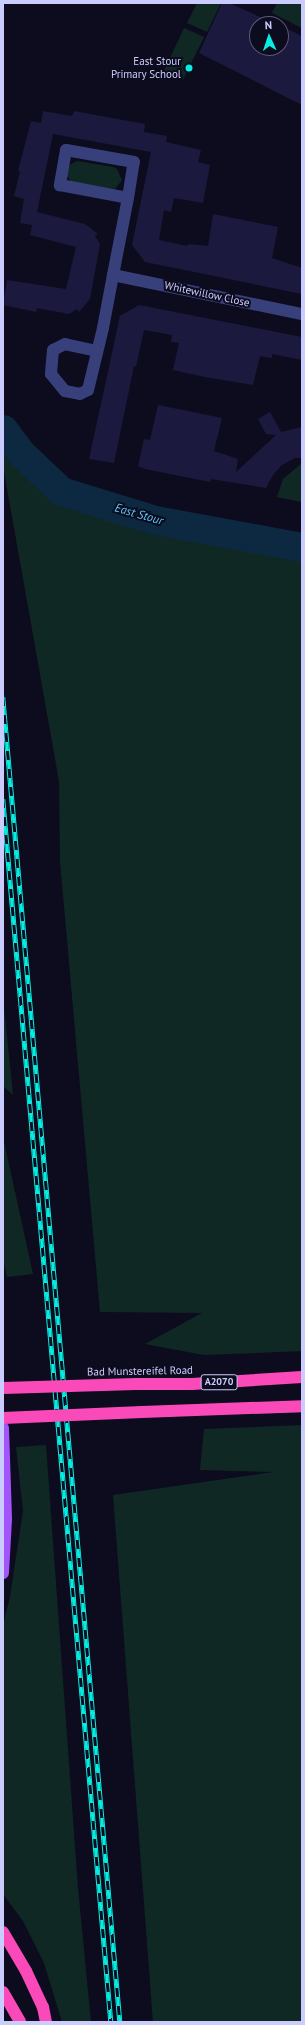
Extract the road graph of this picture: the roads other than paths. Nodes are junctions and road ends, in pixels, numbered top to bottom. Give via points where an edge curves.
1 (128, 198) junction
2 (113, 275) junction
3 (302, 314) edge
4 (97, 350) junction
5 (302, 1377) edge
6 (3, 1388) edge
7 (302, 1406) edge
8 (3, 1418) edge
9 (3, 1428) edge
10 (3, 1573) edge
11 (3, 1932) edge
12 (3, 1992) edge
13 (20, 2022) edge
14 (46, 2022) edge

1 - 1 street via 60,185 66,150 134,162
1 - 2 street
2 - 3 street, Whitewillow Close
2 - 4 street
4 - 4 street via 88,390 80,394 65,391 51,374 53,350 65,344
5 - 6 highway, Bad Munstereifel Road / A2070, bridge via 192,1384
7 - 8 highway, bridge
9 - 10 main road via 6,1519
11 - 14 highway via 26,1970 43,2007
12 - 13 highway

